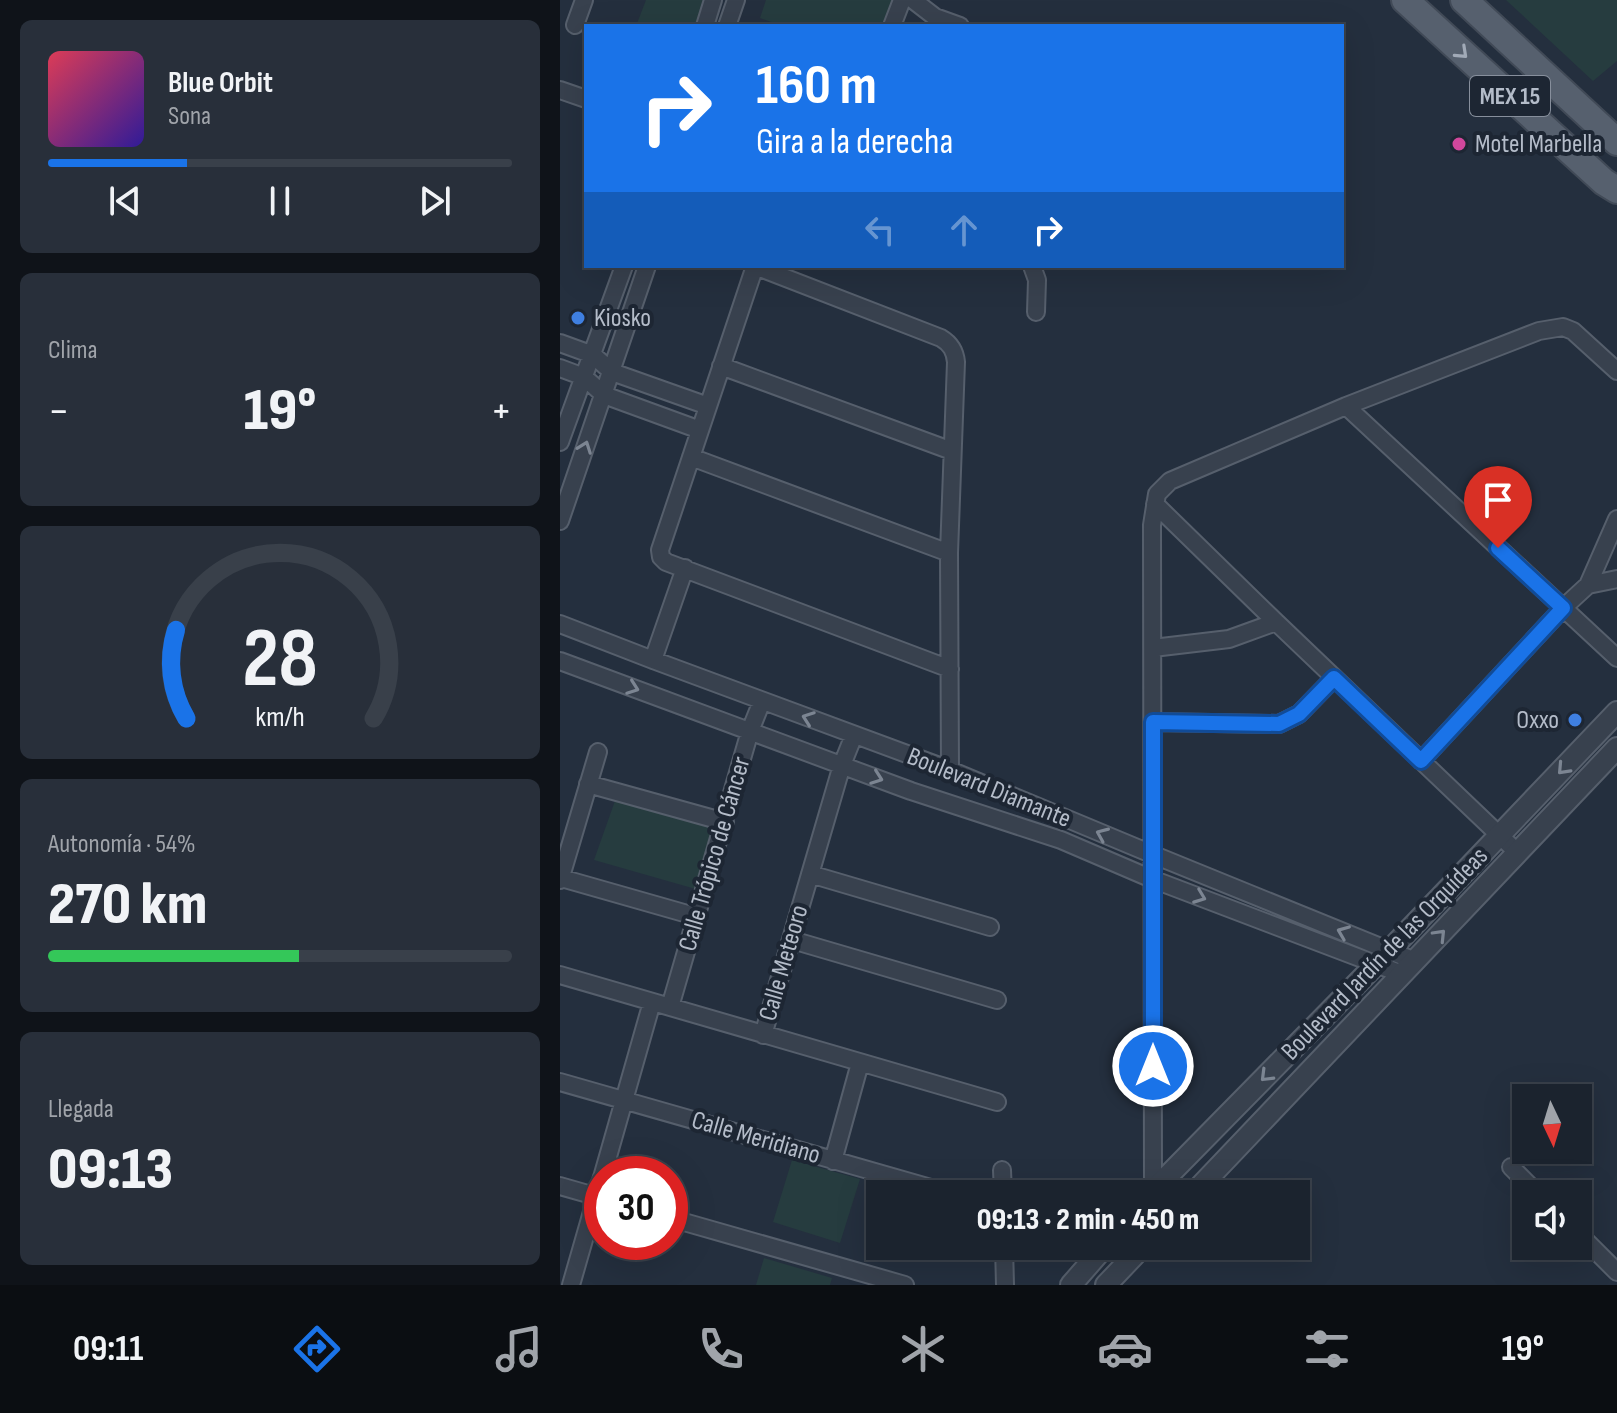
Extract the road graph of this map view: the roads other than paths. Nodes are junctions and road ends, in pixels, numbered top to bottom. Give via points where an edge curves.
1 (584, 0) edge
2 (713, 0) edge
3 (902, 0) edge
4 (913, 0) edge
5 (1405, 0) edge
6 (1464, 0) edge
7 (732, 1) edge
8 (706, 24) edge
9 (730, 24) edge
10 (893, 24) edge
11 (954, 24) edge
12 (575, 25) dead end
13 (560, 90) edge
14 (584, 98) edge
15 (1617, 142) edge
16 (1617, 190) edge
17 (623, 268) edge
18 (646, 268) edge
19 (754, 268) edge
20 (760, 268) edge
21 (1033, 268) edge
22 (1036, 312) dead end
23 (560, 343) edge
24 (593, 355) junction
25 (721, 366) junction
26 (560, 368) edge
27 (1617, 371) edge
28 (612, 372) junction
29 (584, 377) junction
30 (604, 395) junction
31 (708, 406) junction
32 (1346, 406) junction
33 (700, 430) junction
34 (560, 442) edge
35 (952, 451) junction
36 (691, 457) junction
37 (564, 490) edge
38 (1155, 504) junction
39 (1617, 519) edge
40 (560, 521) edge
41 (949, 553) junction
42 (685, 568) junction
43 (1617, 579) edge
44 (1588, 585) junction
45 (1563, 608) junction
46 (1276, 622) junction
47 (560, 624) edge
48 (1153, 648) junction
49 (1617, 658) edge
50 (653, 660) junction
51 (560, 661) edge
52 (950, 669) junction
53 (1334, 678) junction
54 (762, 701) junction
55 (1617, 712) edge
56 (1153, 722) junction
57 (750, 731) junction
58 (854, 735) junction
59 (1617, 748) edge
60 (598, 752) dead end
61 (1421, 761) junction
62 (842, 765) junction
63 (950, 770) junction
64 (588, 784) junction
65 (725, 822) junction
66 (1499, 837) junction
67 (1518, 853) junction
68 (1154, 855) junction
69 (810, 874) junction
70 (560, 879) edge
71 (1152, 879) junction
72 (698, 917) junction
73 (990, 927) dead end
74 (792, 940) junction
75 (1382, 958) junction
76 (1409, 967) junction
77 (560, 975) edge
78 (997, 1000) dead end
79 (652, 1002) junction
80 (670, 1007) junction
81 (763, 1035) junction
82 (860, 1063) junction
83 (560, 1082) edge
84 (624, 1100) junction
85 (997, 1102) dead end
86 (608, 1156) edge
87 (833, 1161) junction
88 (1511, 1167) dead end
89 (1002, 1170) dead end
90 (902, 1180) edge
91 (1002, 1180) edge
92 (1152, 1180) edge
93 (1164, 1180) edge
94 (1206, 1180) edge
95 (1524, 1180) edge
96 (560, 1186) edge
97 (584, 1193) edge
98 (688, 1223) edge
99 (584, 1244) edge
100 (1592, 1247) edge
101 (1004, 1260) edge
102 (1093, 1260) edge
103 (1130, 1260) edge
104 (1617, 1272) edge
105 (571, 1285) edge
106 (905, 1285) edge
107 (1005, 1285) edge
108 (1071, 1285) edge
109 (1106, 1285) edge

1 - 12 street
2 - 8 street
3 - 10 street
4 - 11 street
5 -> 16 main road, MEX 15
6 - 15 main road, MEX 15
7 - 9 street
13 - 14 street
17 - 24 street
18 - 28 street
19 - 25 street
20 - 35 street via 947,342 956,362
21 - 22 street
23 - 24 street
24 - 28 street
24 - 29 street
25 - 31 street
25 - 35 street
26 - 29 street
27 - 32 street via 1563,327 1539,331
28 - 30 street
28 - 31 street
29 - 30 street
29 - 34 street
30 - 33 street
37 -> 30 street
31 - 33 street
32 - 38 street via 1170,481
32 - 45 street
33 - 36 street
35 - 41 street
36 - 41 street
36 - 42 street via 660,550 666,562
37 - 40 street
38 - 46 street
38 - 48 street
39 - 44 street
41 - 52 street
42 - 50 street
42 - 52 street
43 - 44 street
44 - 45 street
45 - 49 street
45 - 61 street
46 - 48 street via 1229,639
46 - 53 street
47 - 50 street, Boulevard Diamante
48 - 56 street
50 - 54 street, Boulevard Diamante
51 -> 57 street, Boulevard Diamante
52 - 63 street
53 - 56 street via 1299,714 1279,724
53 - 61 street
54 - 57 street, Calle Trópico de Cáncer
58 -> 54 street, Boulevard Diamante
55 -> 66 street, Boulevard Jardín de las Orquídeas
56 - 68 street
57 - 62 street, Boulevard Diamante
57 - 65 street, Calle Trópico de Cáncer
58 - 62 street, Calle Meteoro
58 - 63 street, Boulevard Diamante
59 - 67 street, Boulevard Jardín de las Orquídeas
60 - 64 street
61 - 66 street
62 - 69 street, Calle Meteoro
62 -> 71 street, Boulevard Diamante via 1061,840
68 -> 63 street, Boulevard Diamante
64 - 65 street
64 - 70 street
65 - 72 street, Calle Trópico de Cáncer
66 - 67 street
66 - 75 street, Boulevard Jardín de las Orquídeas
76 -> 67 street, Boulevard Jardín de las Orquídeas
68 - 71 street
75 -> 68 street, Boulevard Diamante
69 - 73 street
69 - 74 street, Calle Meteoro
70 - 72 street
71 -> 75 street, Boulevard Diamante
71 - 92 street
72 - 80 street, Calle Trópico de Cáncer
74 - 78 street
74 - 81 street, Calle Meteoro
75 - 76 street, Boulevard Diamante
75 -> 93 street, Boulevard Jardín de las Orquídeas
76 - 94 street, Boulevard Jardín de las Orquídeas
77 - 79 street, Calle Meteoro
79 - 80 street, Calle Meteoro
79 - 84 street
80 - 81 street, Calle Meteoro
81 - 82 street
82 - 85 street
82 - 87 street
83 - 84 street, Calle Meridiano
84 - 86 street
84 - 87 street, Calle Meridiano
87 - 90 street, Calle Meridiano
88 - 95 street
89 - 91 street
96 - 97 street
98 - 106 street
99 - 105 street
100 - 104 street
101 - 107 street
102 - 108 street
103 - 109 street

